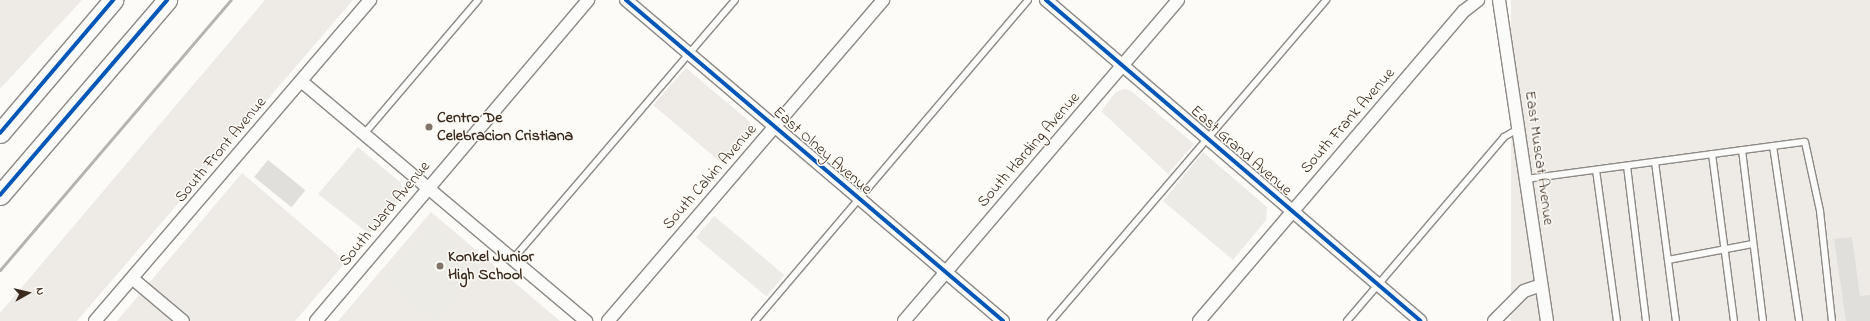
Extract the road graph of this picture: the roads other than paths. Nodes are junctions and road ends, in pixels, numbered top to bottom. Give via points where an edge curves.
1 (113, 0) edge
2 (168, 0) edge
3 (370, 0) edge
4 (478, 0) edge
5 (588, 0) edge
6 (626, 0) edge
7 (735, 0) edge
8 (883, 0) edge
9 (1028, 0) edge
10 (1046, 0) edge
11 (1178, 0) edge
12 (1326, 0) edge
13 (1478, 0) edge
14 (1499, 0) edge
15 (689, 53) junction
16 (1123, 65) junction
17 (301, 81) junction
18 (3, 126) edge
19 (775, 126) junction
20 (1519, 128) junction
21 (364, 134) junction
22 (1208, 138) junction
23 (1773, 146) junction
24 (1742, 150) junction
25 (1712, 154) junction
26 (1655, 162) junction
27 (1627, 166) junction
28 (1596, 170) junction
29 (1526, 179) junction
30 (428, 188) junction
31 (0, 195) edge
32 (860, 199) junction
33 (1293, 210) junction
34 (1753, 244) junction
35 (1725, 251) junction
36 (513, 259) junction
37 (1668, 260) junction
38 (946, 272) junction
39 (133, 279) junction
40 (1378, 285) junction
41 (1541, 285) junction
42 (95, 321) edge
43 (183, 321) edge
44 (316, 321) edge
45 (586, 321) edge
46 (608, 321) edge
47 (755, 321) edge
48 (904, 321) edge
49 (1003, 321) edge
50 (1051, 321) edge
51 (1199, 321) edge
52 (1347, 321) edge
53 (1420, 321) edge
54 (1494, 321) edge
55 (1547, 321) edge
56 (1617, 321) edge
57 (1646, 321) edge
58 (1676, 321) edge
59 (1734, 321) edge
60 (1763, 321) edge
61 (1799, 321) edge
62 (1832, 321) edge

1 - 18 main road
2 - 31 main road
3 - 17 street, South Front Avenue
4 - 21 lane
5 - 30 street, South Ward Avenue
6 - 15 street, East Olney Avenue
7 - 15 lane
8 - 19 street, South Calvin Avenue
9 - 32 lane
10 - 16 street, East Grand Avenue
11 - 16 street, South Harding Avenue
12 - 22 lane
13 - 33 street, South Frank Avenue via 1464,11
14 - 20 street, East Muscat Avenue
15 - 19 street, East Olney Avenue
15 - 36 lane
16 - 22 street, East Grand Avenue
16 - 38 street, South Harding Avenue
17 - 21 street
17 - 39 street, South Front Avenue
19 - 32 street, East Olney Avenue
19 - 46 street, South Calvin Avenue
20 - 29 street, East Muscat Avenue
20 - 40 lane via 1504,137
21 - 30 street
22 - 33 street, East Grand Avenue
22 - 50 lane
23 - 24 lane
23 - 61 lane
23 - 62 lane via 1806,142 1820,211
24 - 25 lane
24 - 34 lane
25 - 26 lane
25 - 35 lane
26 - 27 lane
26 - 37 lane
27 - 28 lane
27 - 57 lane
28 - 29 lane
28 - 56 lane
29 - 41 street, East Muscat Avenue
30 - 36 street
30 - 44 street, South Ward Avenue
32 - 38 street, East Olney Avenue
32 - 47 lane
33 - 40 street, East Grand Avenue
33 - 51 street, South Frank Avenue
34 - 35 lane
34 - 60 lane
35 - 37 lane
35 - 59 lane
36 - 45 street
37 - 58 lane
38 - 48 street, South Harding Avenue
38 - 49 street, East Olney Avenue
39 - 42 street, South Front Avenue
39 - 43 street
40 - 52 lane
40 - 53 street, East Grand Avenue
41 - 54 street via 1524,290
41 - 55 street, East Muscat Avenue

